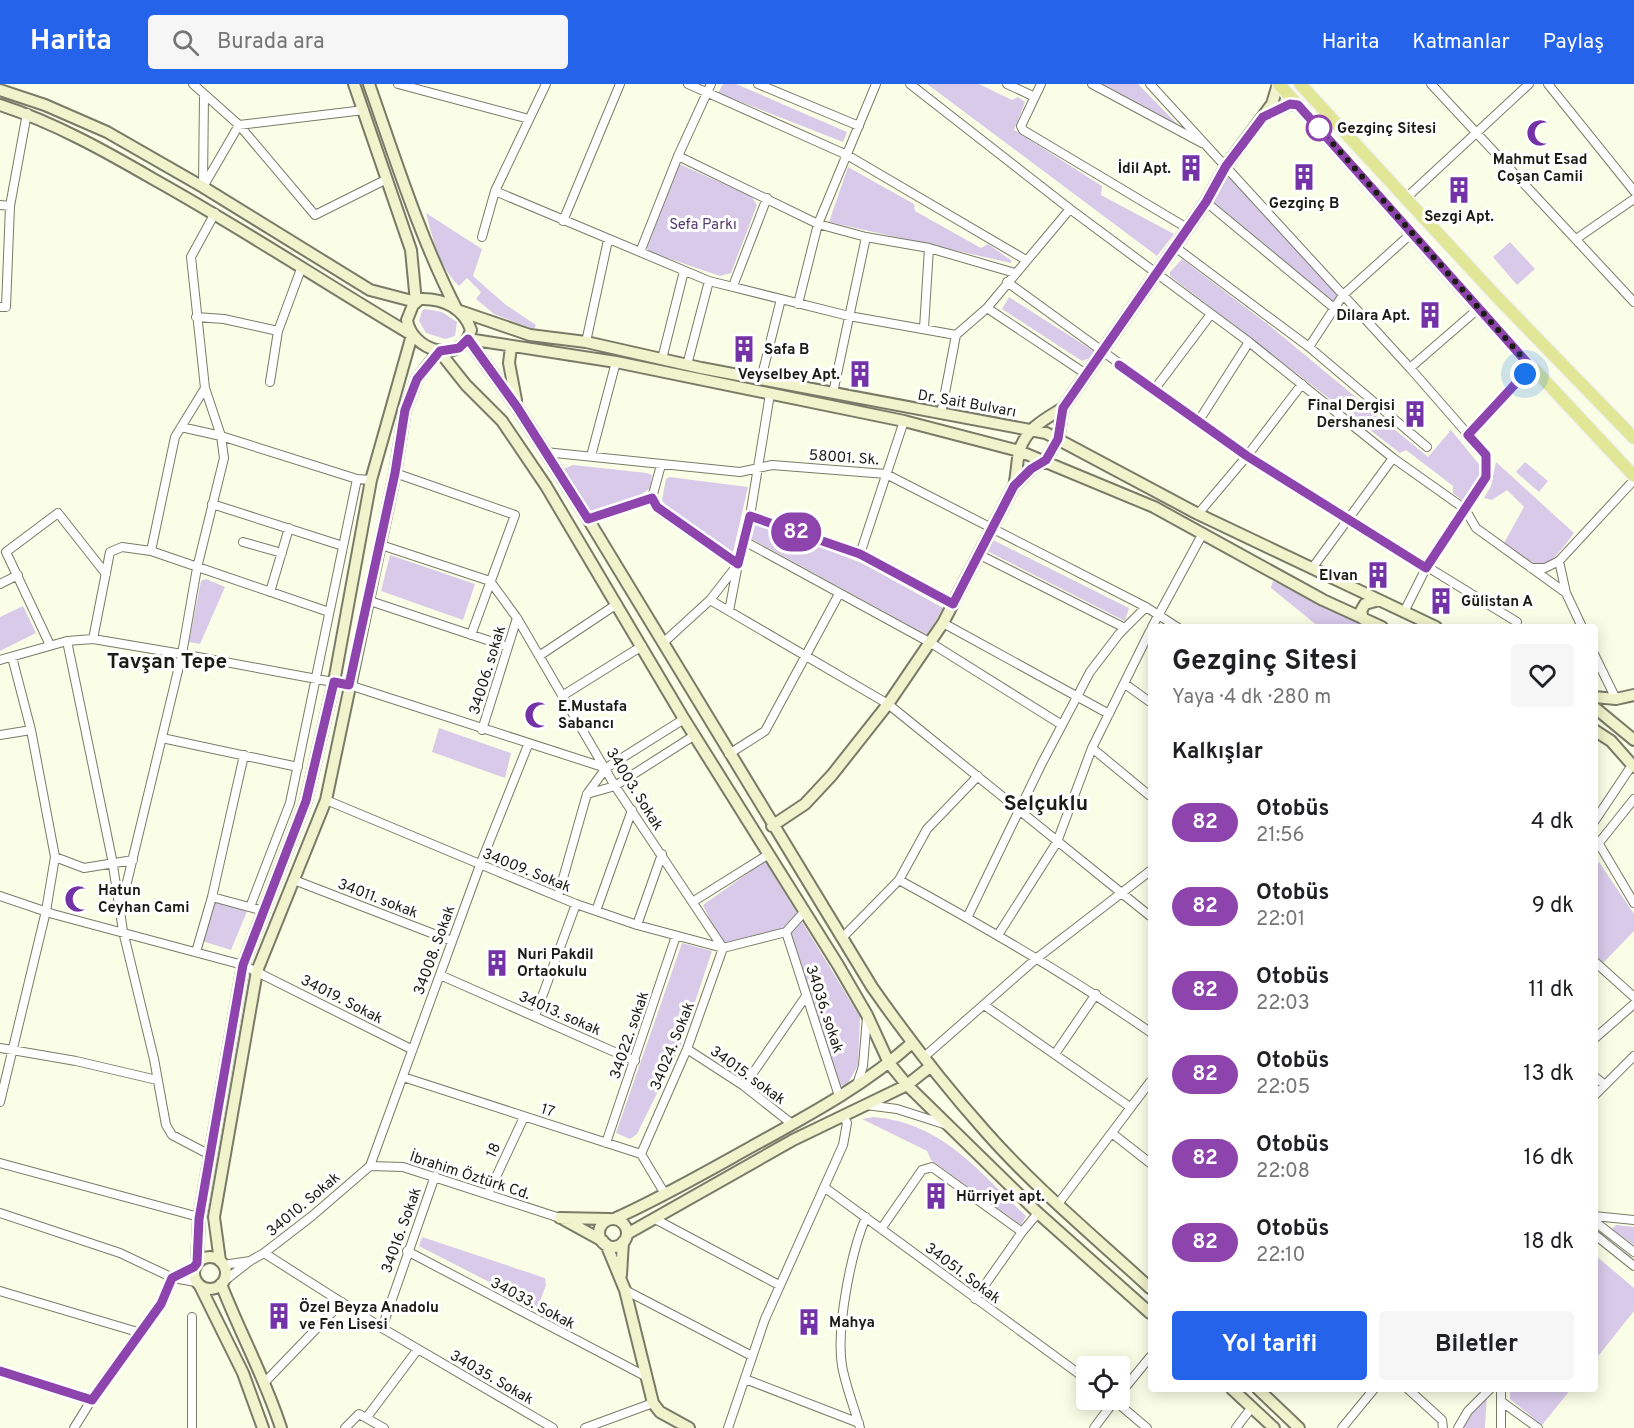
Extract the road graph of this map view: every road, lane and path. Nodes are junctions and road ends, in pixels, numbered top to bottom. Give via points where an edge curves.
1 (193, 84) edge
2 (354, 84) edge
3 (369, 84) edge
4 (398, 84) edge
5 (546, 84) edge
6 (620, 84) edge
7 (688, 84) edge
8 (758, 84) edge
9 (876, 84) edge
10 (910, 84) edge
11 (1008, 84) edge
12 (1041, 84) edge
13 (1092, 84) edge
14 (1150, 84) edge
15 (1279, 84) edge
16 (1300, 84) edge
17 (1431, 84) edge
18 (1529, 84) edge
19 (1548, 84) edge
20 (774, 87) edge
21 (709, 88) edge
22 (0, 90) edge
23 (204, 94) junction
24 (1035, 97) junction
25 (0, 105) edge
26 (1298, 105) junction
27 (364, 110) junction
28 (27, 113) junction
29 (1263, 117) junction
30 (529, 119) junction
31 (239, 125) junction
32 (859, 126) junction
33 (1476, 131) junction
34 (1209, 147) junction
35 (847, 155) junction
36 (678, 156) junction
37 (1226, 166) junction
38 (387, 179) junction
39 (203, 187) junction
40 (495, 191) junction
41 (1634, 191) edge
42 (767, 198) junction
43 (1406, 199) junction
44 (1634, 199) edge
45 (1206, 202) junction
46 (0, 205) edge
47 (10, 206) junction
48 (1070, 209) junction
49 (215, 213) junction
50 (563, 221) junction
51 (818, 224) junction
52 (1187, 228) junction
53 (1413, 232) junction
54 (482, 237) dead end
55 (866, 237) junction
56 (1576, 239) junction
57 (608, 240) junction
58 (1175, 247) junction
59 (929, 248) junction
60 (640, 252) junction
61 (1026, 260) junction
62 (301, 269) junction
63 (684, 271) junction
64 (1157, 272) junction
65 (1015, 273) junction
66 (709, 281) junction
67 (1006, 282) junction
68 (733, 286) junction
69 (1343, 296) junction
70 (781, 299) junction
71 (416, 302) junction
72 (1634, 302) edge
73 (798, 304) junction
74 (0, 307) edge
75 (987, 308) junction
76 (1334, 308) junction
77 (1478, 309) junction
78 (458, 310) junction
79 (1211, 314) junction
80 (849, 316) junction
81 (196, 317) junction
82 (924, 328) junction
83 (278, 331) junction
84 (412, 335) junction
85 (956, 335) junction
86 (468, 339) junction
87 (586, 342) junction
88 (1250, 342) junction
89 (511, 347) junction
90 (1309, 347) junction
91 (440, 351) junction
92 (1102, 352) junction
93 (662, 359) junction
94 (616, 362) junction
95 (687, 365) junction
96 (1531, 367) junction
97 (1410, 368) junction
98 (1086, 374) junction
99 (761, 379) junction
100 (270, 382) dead end
101 (1302, 384) junction
102 (205, 388) junction
103 (1154, 390) junction
104 (833, 393) junction
105 (770, 394) junction
106 (517, 407) junction
107 (1063, 408) junction
108 (941, 414) junction
109 (904, 420) junction
110 (1197, 422) junction
111 (181, 428) junction
112 (1030, 429) junction
113 (1468, 435) junction
114 (221, 436) junction
115 (1634, 438) edge
116 (1058, 439) junction
117 (1427, 447) dead end
118 (1019, 451) junction
119 (545, 452) junction
120 (591, 456) junction
121 (1247, 456) junction
122 (1393, 458) junction
123 (1046, 460) junction
124 (661, 465) junction
125 (756, 468) junction
126 (395, 473) junction
127 (886, 474) junction
128 (1634, 478) edge
129 (357, 479) junction
130 (371, 480) junction
131 (1014, 486) junction
132 (652, 498) junction
133 (212, 504) junction
134 (1465, 509) junction
135 (1198, 514) junction
136 (750, 516) junction
137 (588, 519) junction
138 (1350, 520) junction
139 (289, 528) junction
140 (991, 528) junction
141 (1203, 532) junction
142 (744, 541) junction
143 (243, 542) dead end
144 (378, 544) junction
145 (343, 546) junction
146 (151, 551) junction
147 (282, 553) junction
148 (860, 554) junction
149 (978, 554) junction
150 (1559, 561) junction
151 (738, 564) junction
152 (1313, 567) junction
153 (1530, 567) junction
154 (197, 568) junction
155 (1426, 568) junction
156 (106, 574) junction
157 (18, 575) junction
158 (489, 581) junction
159 (0, 584) edge
160 (270, 592) junction
161 (1566, 593) junction
162 (839, 594) junction
163 (367, 600) junction
164 (710, 600) junction
165 (1379, 600) junction
166 (617, 604) junction
167 (953, 604) junction
168 (1146, 607) junction
169 (729, 610) junction
170 (329, 612) junction
171 (1404, 612) junction
172 (1159, 614) junction
173 (517, 618) junction
174 (1363, 619) junction
175 (1517, 622) dead end
176 (943, 623) junction
177 (1154, 624) edge
178 (1173, 624) edge
179 (1375, 624) edge
180 (1430, 624) edge
181 (1581, 624) edge
182 (1125, 628) junction
183 (471, 635) junction
184 (1148, 635) edge
185 (93, 639) junction
186 (67, 641) junction
187 (663, 643) junction
188 (931, 643) junction
189 (50, 645) junction
190 (642, 646) junction
191 (508, 647) junction
192 (182, 654) junction
193 (805, 654) junction
194 (539, 656) junction
195 (12, 657) junction
196 (0, 660) edge
197 (1598, 662) edge
198 (316, 678) junction
199 (334, 682) junction
200 (1125, 684) junction
201 (349, 685) junction
202 (1634, 695) edge
203 (562, 696) junction
204 (1076, 696) junction
205 (1598, 697) edge
206 (1616, 699) junction
207 (1148, 701) edge
208 (888, 704) junction
209 (1598, 710) edge
210 (1108, 714) junction
211 (684, 719) junction
212 (1062, 725) junction
213 (31, 730) junction
214 (482, 730) junction
215 (1598, 733) edge
216 (0, 735) edge
217 (695, 735) junction
218 (162, 738) junction
219 (1634, 740) edge
220 (528, 745) junction
221 (1092, 748) junction
222 (244, 754) junction
223 (729, 754) junction
224 (1633, 766) edge
225 (298, 767) junction
226 (606, 768) junction
227 (978, 776) junction
228 (615, 786) junction
229 (587, 794) junction
230 (1148, 794) edge
231 (1634, 799) edge
232 (326, 800) junction
233 (1020, 808) junction
234 (632, 810) junction
235 (1598, 816) edge
236 (772, 826) junction
237 (1057, 842) junction
238 (1598, 846) edge
239 (1598, 849) edge
240 (662, 854) junction
241 (769, 854) junction
242 (55, 857) junction
243 (132, 860) junction
244 (113, 863) junction
245 (480, 865) junction
246 (1148, 873) edge
247 (294, 880) junction
248 (899, 880) junction
249 (1123, 893) junction
250 (0, 896) edge
251 (558, 896) junction
252 (212, 897) junction
253 (694, 901) junction
254 (1634, 903) edge
255 (576, 904) junction
256 (121, 907) junction
257 (250, 907) junction
258 (46, 911) junction
259 (264, 911) junction
260 (596, 911) junction
261 (805, 911) junction
262 (1148, 914) edge
263 (968, 918) junction
264 (637, 925) junction
265 (123, 931) junction
266 (786, 932) junction
267 (998, 934) junction
268 (676, 936) junction
269 (842, 938) junction
270 (452, 941) junction
271 (723, 948) junction
272 (196, 952) junction
273 (1037, 958) junction
274 (243, 965) junction
275 (1598, 965) edge
276 (259, 972) junction
277 (440, 975) junction
278 (1096, 994) junction
279 (806, 996) junction
280 (1634, 997) edge
281 (1634, 1004) edge
282 (984, 1005) junction
283 (867, 1015) junction
284 (535, 1016) junction
285 (1148, 1031) edge
286 (1598, 1036) edge
287 (912, 1043) junction
288 (0, 1048) edge
289 (15, 1049) junction
290 (411, 1049) junction
291 (687, 1049) junction
292 (1055, 1054) junction
293 (1634, 1056) edge
294 (635, 1061) junction
295 (928, 1062) junction
296 (890, 1063) junction
297 (403, 1077) junction
298 (1598, 1079) edge
299 (156, 1080) junction
300 (1148, 1084) edge
301 (907, 1085) junction
302 (1605, 1085) junction
303 (744, 1086) junction
304 (857, 1086) junction
305 (1598, 1092) edge
306 (839, 1095) junction
307 (0, 1102) edge
308 (865, 1105) junction
309 (1130, 1107) junction
310 (843, 1115) junction
311 (524, 1117) junction
312 (792, 1124) junction
313 (948, 1125) junction
314 (1113, 1134) junction
315 (606, 1143) junction
316 (641, 1154) junction
317 (210, 1155) junction
318 (1148, 1161) edge
319 (0, 1163) edge
320 (370, 1166) junction
321 (435, 1176) junction
322 (824, 1187) junction
323 (488, 1194) junction
324 (665, 1194) junction
325 (1059, 1204) junction
326 (0, 1213) edge
327 (1038, 1213) junction
328 (1598, 1216) edge
329 (200, 1217) junction
330 (866, 1217) junction
331 (560, 1218) junction
332 (612, 1219) junction
333 (655, 1219) junction
334 (1634, 1220) edge
335 (1598, 1224) edge
336 (881, 1229) junction
337 (1022, 1232) junction
338 (1598, 1237) edge
339 (625, 1238) junction
340 (604, 1243) junction
341 (407, 1251) junction
342 (1634, 1252) edge
343 (264, 1253) junction
344 (250, 1261) junction
345 (222, 1263) junction
346 (196, 1265) junction
347 (1634, 1266) edge
348 (172, 1278) junction
349 (621, 1278) junction
350 (222, 1283) junction
351 (198, 1284) junction
352 (779, 1285) junction
353 (1148, 1286) edge
354 (625, 1290) junction
355 (0, 1291) edge
356 (975, 1299) junction
357 (342, 1302) junction
358 (1148, 1311) edge
359 (192, 1317) dead end
360 (382, 1328) junction
361 (141, 1333) junction
362 (418, 1349) junction
363 (752, 1356) junction
364 (1148, 1359) edge
365 (0, 1371) edge
366 (1076, 1372) edge
367 (647, 1377) junction
368 (745, 1379) junction
369 (265, 1382) junction
370 (1130, 1382) edge
371 (1235, 1392) edge
372 (1261, 1392) edge
373 (1372, 1392) edge
374 (1411, 1392) edge
375 (1487, 1392) edge
376 (1501, 1392) edge
377 (92, 1400) junction
378 (1502, 1402) junction
379 (653, 1403) junction
380 (1252, 1407) junction
381 (1108, 1410) edge
382 (1126, 1410) edge
383 (367, 1417) junction
384 (859, 1425) edge
385 (1098, 1426) edge
386 (74, 1428) edge
387 (192, 1428) edge
388 (263, 1428) edge
389 (281, 1428) edge
390 (345, 1428) edge
391 (384, 1428) edge
392 (553, 1428) edge
393 (585, 1428) edge
394 (689, 1428) edge
395 (729, 1428) edge
396 (1147, 1428) edge
397 (1236, 1428) edge
398 (1274, 1428) edge
399 (1299, 1428) edge
400 (1342, 1428) edge
401 (1443, 1428) edge
402 (1458, 1428) edge
403 (1501, 1428) edge
404 (1538, 1428) edge

1 - 23 street
2 - 27 main road
3 - 78 main road via 410,202
4 - 30 street
5 - 30 street
6 - 50 street
7 - 21 street
8 - 20 street
9 - 32 street
10 - 48 street
11 - 24 street
12 - 24 street
13 - 34 street
14 - 34 street
15 - 26 main road
15 - 29 main road
16 - 43 main road
17 - 33 street
18 - 33 street
19 - 41 street
20 - 32 street
21 - 35 street
21 - 36 street
22 - 39 main road via 107,132
23 - 31 street
23 - 39 street
24 - 52 street via 1021,126 1023,130
25 - 28 main road
26 - 29 main road via 1290,104
26 - 53 main road
27 - 31 street
27 - 38 main road
28 - 47 street
28 - 49 main road via 89,142
29 - 37 main road
30 - 40 street
31 - 38 street via 315,215
31 - 39 street
32 - 35 street
33 - 43 street
33 - 56 street
34 - 37 street
35 - 51 street
35 - 61 street
36 - 42 street
36 - 60 street
37 - 45 main road
37 - 69 street
38 - 71 main road via 411,250
39 - 71 main road via 370,290
40 - 50 street
40 - 54 street
42 - 51 street
42 - 68 street
43 - 115 main road
44 - 56 street
45 - 52 main road
45 - 76 street
46 - 47 street
47 - 74 street via 6,308
48 - 61 street
48 - 64 street
49 - 62 main road
49 - 81 street via 191,257
50 - 57 street
51 - 55 street
51 - 73 street
52 - 58 main road
53 - 69 street
53 - 77 main road
55 - 59 street
55 - 80 street
56 - 72 street
57 - 60 street
57 - 87 street
58 - 64 main road
58 - 90 street
59 - 65 street
59 - 82 street
60 - 63 street
61 - 65 street
62 - 83 street
62 - 84 main road
63 - 66 street
63 - 93 street
64 - 79 street
64 - 92 main road
65 - 67 street
66 - 68 street
66 - 95 street
67 - 75 street
67 - 92 street
68 - 70 street
69 - 76 street
69 - 97 street
70 - 73 street
70 - 99 street
71 - 78 main road via 438,300
71 - 84 main road via 407,320
73 - 80 street
75 - 85 street
75 - 98 street
76 - 90 street
77 - 96 main road
77 - 97 street
78 - 86 main road via 471,330
78 - 87 main road, Dr. Sait Bulvarı via 530,335
79 - 88 street
79 - 103 street
80 - 82 street
80 - 104 street
81 - 83 street
81 - 102 street
82 - 85 street
83 - 100 street
84 - 91 main road
84 - 130 main road
85 - 108 street
86 - 89 main road, Dr. Sait Bulvarı
86 - 91 main road via 459,348
86 - 106 main road
87 - 93 main road, Dr. Sait Bulvarı
88 - 101 street
88 - 110 street
89 - 94 main road, Dr. Sait Bulvarı
89 - 106 main road via 508,363
90 - 117 street
91 - 126 main road via 417,379 405,410
91 - 166 main road via 466,385 502,421
92 - 98 main road
92 - 103 street
93 - 95 main road, Dr. Sait Bulvarı
94 - 105 main road, Dr. Sait Bulvarı
94 - 120 street
95 - 99 main road, Dr. Sait Bulvarı
96 - 113 street
96 - 128 main road
97 - 113 street
98 - 107 main road
99 - 104 main road, Dr. Sait Bulvarı
101 - 121 street
101 - 122 street
102 - 111 street
102 - 114 street
103 - 110 street
104 - 108 main road, Dr. Sait Bulvarı
105 - 109 main road, Dr. Sait Bulvarı
105 - 125 street
106 - 119 main road
107 - 112 main road
107 - 116 main road
108 - 112 main road, Dr. Sait Bulvarı
109 - 118 main road, Dr. Sait Bulvarı
109 - 127 street
110 - 121 street
111 - 114 street
111 - 146 street via 175,437
112 - 116 main road, Dr. Sait Bulvarı
112 - 118 main road
113 - 134 street via 1486,455 1486,477
114 - 129 street
114 - 133 street via 224,458
116 - 123 main road
116 - 135 main road, Dr. Sait Bulvarı
118 - 123 main road, Dr. Sait Bulvarı
118 - 131 main road
119 - 120 street, 58001. Sk.
119 - 137 main road
120 - 124 street, 58001. Sk.
121 - 135 street
121 - 138 street
122 - 134 street
122 - 138 street
123 - 131 main road
123 - 141 main road, Dr. Sait Bulvarı
124 - 125 street, 58001. Sk. via 740,472
124 - 132 street
125 - 127 street, 58001. Sk. via 772,465
125 - 136 street
126 - 144 main road
126 - 158 street via 515,515
127 - 140 street, 58001. Sk.
127 - 148 street
128 - 150 street
129 - 130 street
129 - 145 street
130 - 199 main road
131 - 140 main road
132 - 137 street
132 - 151 street via 657,507
133 - 139 street
133 - 154 street
134 - 153 street via 1476,528
134 - 155 street
135 - 152 main road, Dr. Sait Bulvarı
136 - 142 street
136 - 148 street
137 - 187 main road
138 - 152 street
138 - 155 street
139 - 145 street
139 - 147 street
140 - 149 main road
140 - 168 street, 58001. Sk.
141 - 172 street
141 - 174 main road, Dr. Sait Bulvarı
142 - 151 street
142 - 162 street
143 - 147 street
144 - 158 street
144 - 163 main road
145 - 170 street
146 - 154 street
146 - 156 street via 122,547 110,552
147 - 160 street
148 - 167 street
149 - 167 main road
149 - 182 street
150 - 153 street via 1545,568
150 - 161 street
151 - 164 street
151 - 169 street
152 - 165 main road, Dr. Sait Bulvarı
153 - 161 street
154 - 160 street
154 - 192 street
155 - 171 street
155 - 175 street
156 - 157 street via 58,513 6,552
156 - 185 street
157 - 159 street
157 - 189 street
158 - 173 street, 34003. Sokak
158 - 183 street
160 - 170 street
161 - 181 street
162 - 188 street
162 - 193 street
163 - 183 street
163 - 201 main road
164 - 169 street
164 - 187 street
165 - 171 main road, Dr. Sait Bulvarı
165 - 174 main road via 1365,604 1361,611
166 - 190 main road
166 - 194 street
167 - 176 main road
168 - 172 street, 58001. Sk.
168 - 182 street
169 - 193 street
170 - 198 street
171 - 180 main road, Dr. Sait Bulvarı
172 - 177 street
172 - 178 street, 58001. Sk.
173 - 191 street, 34006. sokak
173 - 194 street, 34003. Sokak
174 - 179 main road, Dr. Sait Bulvarı
176 - 188 main road
176 - 204 street
182 - 204 street
183 - 191 street
184 - 200 street
185 - 186 street
185 - 192 street
186 - 189 street
186 - 244 street
187 - 223 main road
188 - 208 main road
188 - 212 street
189 - 195 street
190 - 203 street
190 - 211 main road
191 - 214 street, 34006. sokak
192 - 198 street
192 - 218 street
193 - 208 street
193 - 223 street via 765,731
194 - 203 street, 34003. Sokak
195 - 196 street
195 - 213 street
197 - 206 street
198 - 199 street
198 - 225 street
199 - 201 street
199 - 259 main road via 306,801
200 - 207 street
200 - 210 street
201 - 214 street
201 - 232 main road
202 - 206 main road
203 - 226 street, 34003. Sokak
204 - 210 street
204 - 212 street
205 - 206 main road
208 - 227 street
208 - 236 main road via 811,797
209 - 219 main road
210 - 221 street
211 - 217 main road
211 - 226 street
212 - 233 street
213 - 216 street
213 - 242 street
214 - 220 street
215 - 224 main road
217 - 228 street
217 - 241 main road
218 - 222 street
218 - 243 street
220 - 226 street
220 - 245 street, 34008. Sokak
221 - 230 street
221 - 237 street
222 - 225 street
222 - 252 street
223 - 236 main road
224 - 235 street
225 - 257 street via 290,803
226 - 228 street, 34003. Sokak
226 - 229 street
227 - 233 street
227 - 248 street via 927,829
228 - 229 street
228 - 234 street, 34003. Sokak
229 - 251 street
231 - 238 street
232 - 245 street, 34009. Sokak
232 - 247 main road
233 - 237 street
233 - 263 street
234 - 240 street, 34003. Sokak
234 - 260 street
236 - 269 main road
237 - 249 street
237 - 267 street
239 - 254 street
240 - 253 street, 34003. Sokak
240 - 264 street
241 - 253 street
241 - 261 main road
242 - 244 street via 84,868
242 - 258 street
243 - 244 street
243 - 256 street
244 - 256 street
245 - 251 street, 34009. Sokak
245 - 270 street, 34008. Sokak
246 - 249 street
247 - 270 street, 34011. sokak
247 - 276 main road
248 - 263 street
248 - 269 street
249 - 262 street
249 - 273 street
250 - 258 street, 34019. Sokak
251 - 255 street, 34009. Sokak
252 - 257 street
252 - 272 street
253 - 271 street, 34003. Sokak
255 - 260 street, 34009. Sokak
255 - 284 street
256 - 265 street
257 - 259 street
258 - 265 street, 34019. Sokak
258 - 289 street
259 - 274 main road
260 - 264 street, 34009. Sokak
261 - 266 street
261 - 283 main road
263 - 267 street
264 - 268 street, 34009. Sokak
265 - 272 street, 34019. Sokak
265 - 299 street
266 - 271 street
266 - 279 street, 34036. sokak
267 - 273 street
268 - 271 street, 34009. Sokak
268 - 294 street, 34022. sokak
269 - 287 main road
270 - 277 street, 34008. Sokak
271 - 291 street, 34024. Sokak
272 - 274 street, 34019. Sokak
273 - 278 street
273 - 282 street
274 - 276 street, 34019. Sokak
274 - 317 main road
275 - 280 street
276 - 290 street, 34019. Sokak
276 - 345 main road via 214,1217
277 - 284 street, 34013. sokak
277 - 290 street, 34008. Sokak
278 - 285 street
278 - 292 street
279 - 303 street
279 - 306 street, 34036. sokak
281 - 286 street
282 - 292 street
282 - 295 street
283 - 296 main road
283 - 304 street via 863,1066
284 - 294 street, 34013. sokak
287 - 295 main road
287 - 296 main road
288 - 289 street
289 - 299 street
289 - 307 street
290 - 297 street, 34008. Sokak
291 - 303 street, 34015. sokak
291 - 316 street, 34024. Sokak
292 - 309 street
293 - 302 street
294 - 315 street, 34022. sokak
295 - 301 main road
295 - 325 main road via 985,1131
296 - 301 main road
296 - 304 main road
297 - 311 street, 17
297 - 320 street, 34008. Sokak
298 - 302 street
299 - 317 street via 172,1135
300 - 309 street
301 - 308 main road
301 - 313 main road
302 - 305 street
303 - 312 street, 34015. sokak
304 - 306 main road
306 - 312 main road
308 - 310 main road
308 - 313 street via 897,1109
309 - 314 street
310 - 322 street via 847,1123 843,1145
310 - 333 main road
311 - 315 street, 17
311 - 323 street, 18
312 - 324 main road
313 - 327 main road
314 - 318 street
314 - 325 street
315 - 316 street, 17
316 - 324 street
317 - 329 main road
319 - 329 street
320 - 321 street, İbrahim Öztürk Cd. via 403,1167
320 - 343 street, 34010. Sokak
321 - 323 street, İbrahim Öztürk Cd.
321 - 341 street, 34016. Sokak
322 - 330 street, 34051. Sokak
322 - 352 street
323 - 331 street, İbrahim Öztürk Cd.
324 - 332 main road
325 - 353 main road
326 - 348 street via 120,1253
327 - 337 street
327 - 358 main road
328 - 334 street
329 - 346 main road
330 - 336 street, 34051. Sokak
330 - 384 street via 853,1261 840,1347
331 - 332 main road
331 - 340 main road
332 - 339 main road via 622,1222
332 - 340 main road via 600,1228
333 - 339 main road
333 - 352 street
335 - 342 street
336 - 337 street via 922,1170 932,1167
336 - 356 street, 34051. Sokak
337 - 356 street
338 - 347 street
339 - 340 main road via 615,1246
339 - 349 main road
340 - 349 main road
341 - 360 street, 34016. Sokak
341 - 367 street, 34033. Sokak
343 - 344 street, 34010. Sokak
343 - 357 street, 34035. Sokak
344 - 345 street
344 - 350 street
345 - 346 main road via 211,1257
345 - 350 main road via 226,1273
346 - 348 street
346 - 351 main road
348 - 351 street
348 - 361 street via 161,1304
349 - 354 main road
350 - 351 main road via 210,1290
350 - 369 main road
351 - 388 main road via 243,1373
352 - 363 street
354 - 363 street
354 - 367 main road
355 - 361 street
356 - 366 street, 34051. Sokak
357 - 360 street, 34035. Sokak
357 - 369 street
359 - 387 street
360 - 362 street, 34035. Sokak
361 - 377 street
362 - 383 street
362 - 392 street, 34035. Sokak
363 - 368 street
364 - 370 street
365 - 377 street
367 - 379 main road
368 - 384 street
368 - 395 street
369 - 389 main road
371 - 380 main road
372 - 399 main road
373 - 400 street
374 - 401 street via 1442,1420
375 - 402 street
376 - 378 street
377 - 386 street
378 - 403 street
378 - 404 street
379 - 393 street
379 - 394 main road via 660,1412
380 - 397 street
380 - 398 main road
381 - 385 street
382 - 396 street
383 - 390 street via 359,1414
383 - 391 street

